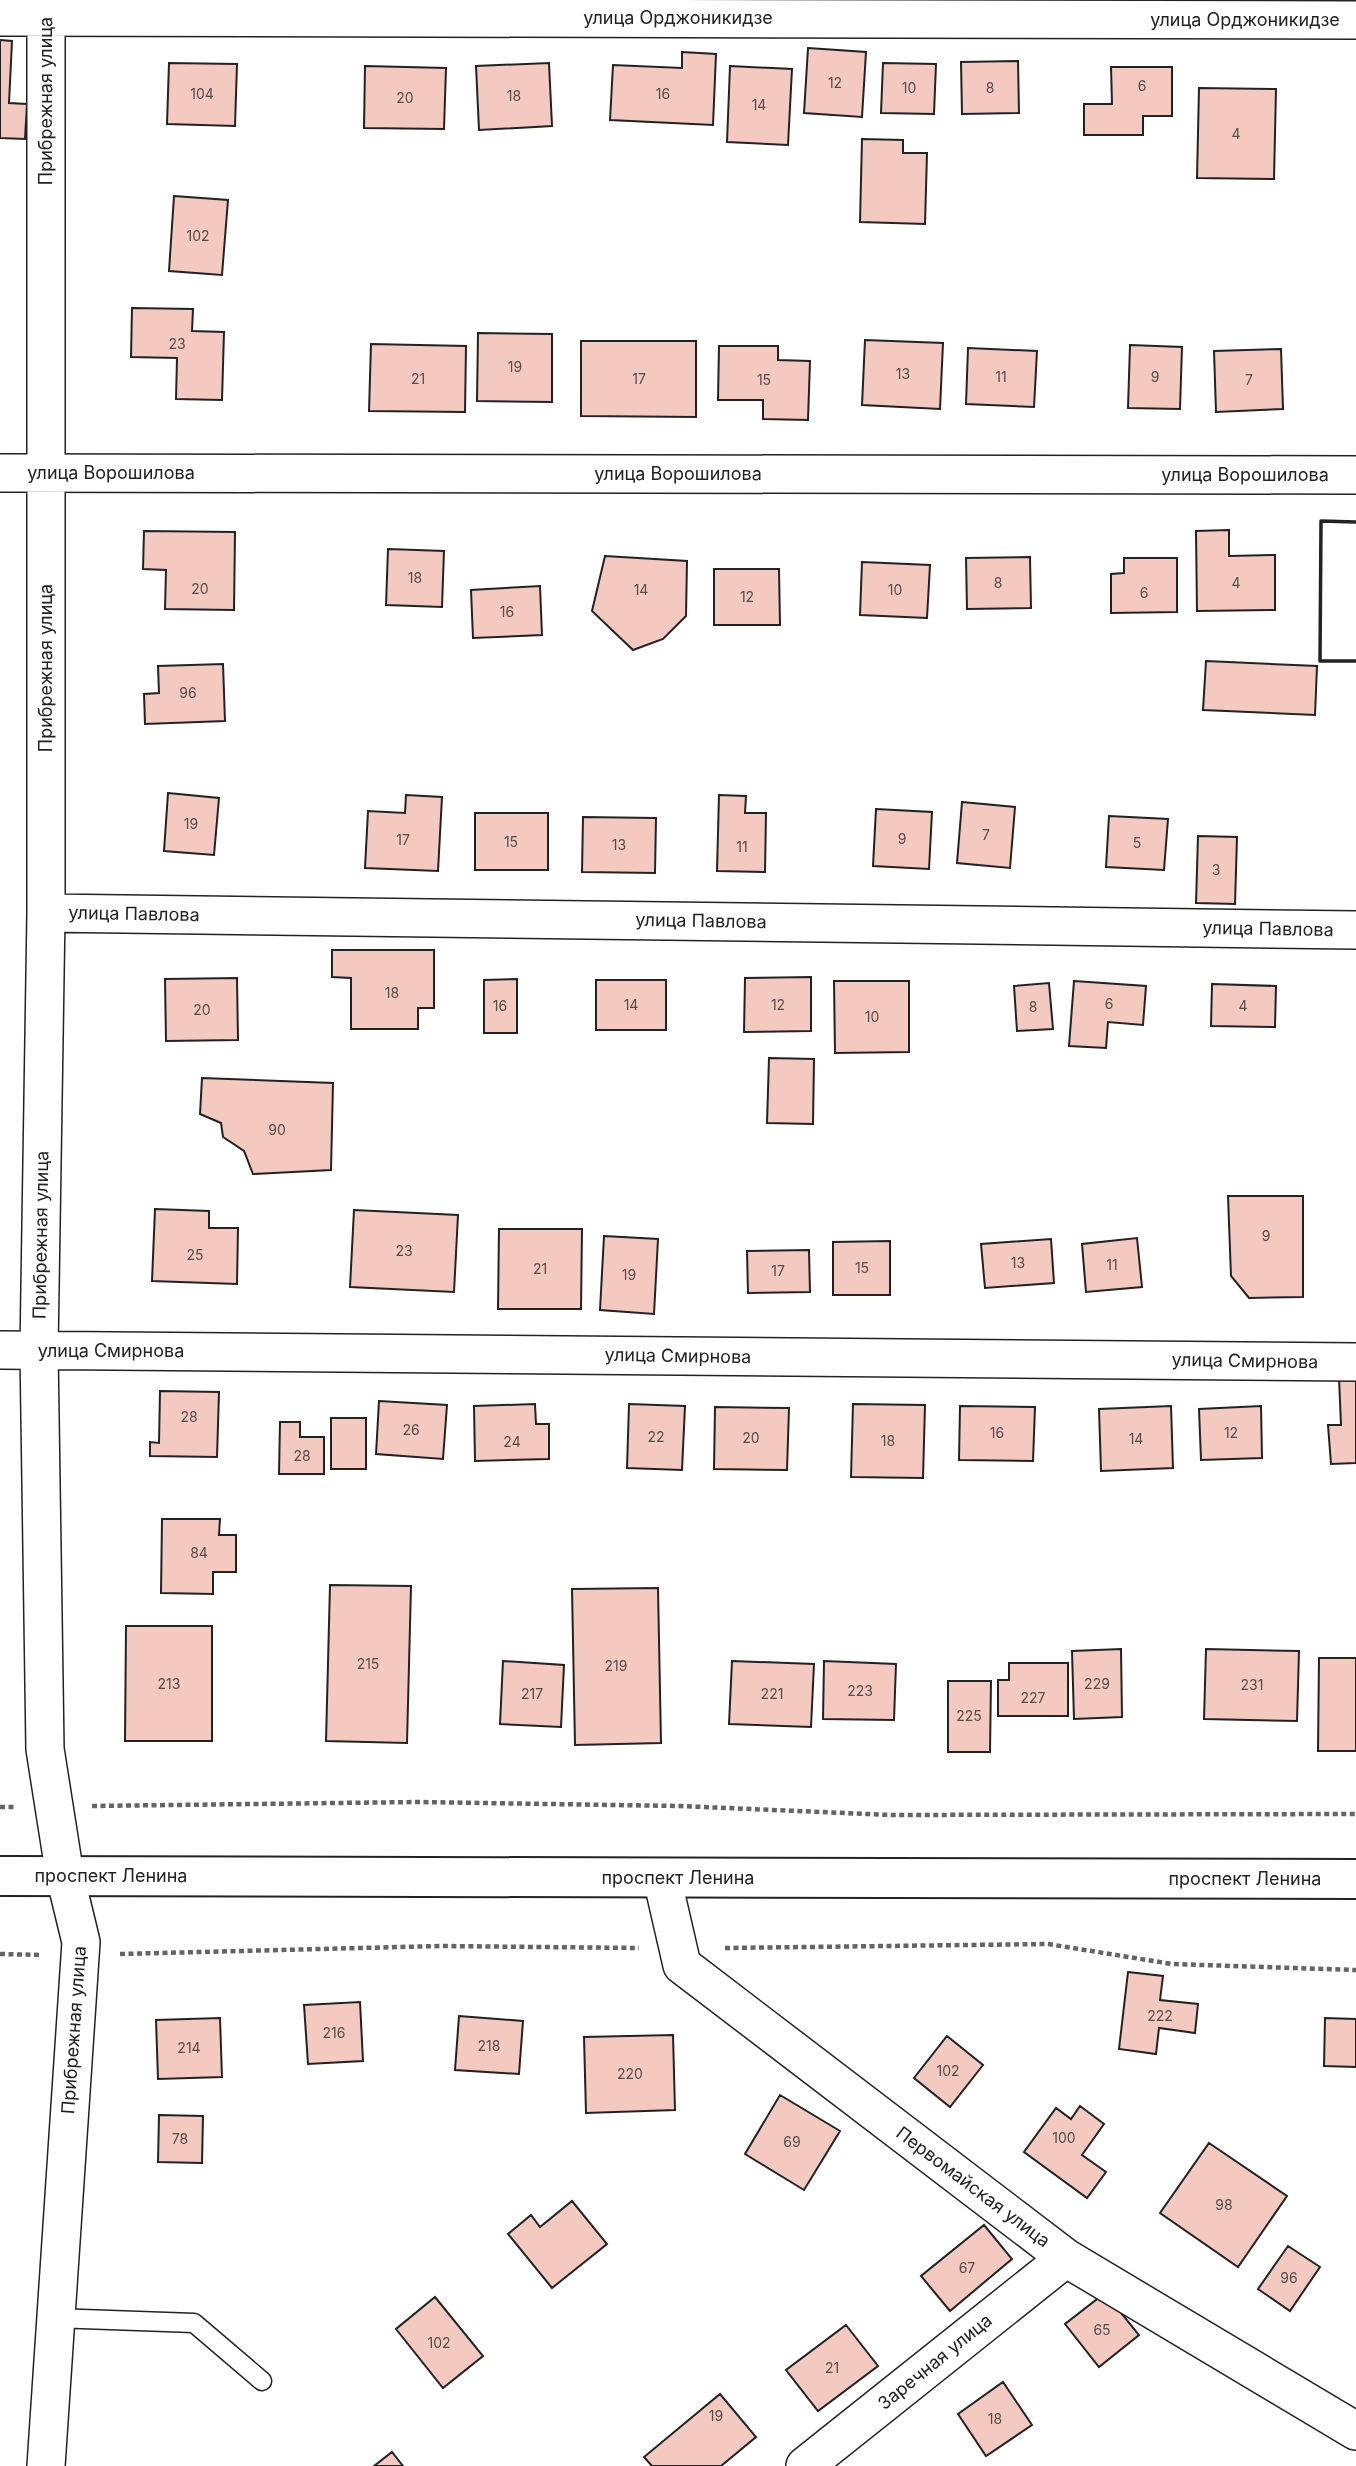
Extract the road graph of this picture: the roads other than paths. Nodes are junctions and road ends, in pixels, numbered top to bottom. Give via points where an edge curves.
1 (46, 8) edge
2 (0, 17) edge
3 (1356, 20) edge
4 (0, 472) edge
5 (46, 473) junction
6 (1356, 475) edge
7 (46, 913) junction
8 (1356, 930) edge
9 (0, 1350) edge
10 (40, 1350) junction
11 (1356, 1362) edge
12 (0, 1876) edge
13 (65, 1876) junction
14 (663, 1878) junction
15 (1356, 1879) edge
16 (1066, 2258) junction
17 (54, 2318) junction
18 (262, 2381) dead end
19 (1356, 2431) edge
20 (46, 2466) edge
21 (805, 2466) edge

1 - 2 street, улица Орджоникидзе
1 - 3 street, улица Орджоникидзе
1 - 5 street, Прибрежная улица
4 - 5 street, улица Ворошилова
5 - 6 street, улица Ворошилова
5 - 7 street, Прибрежная улица
7 - 8 street, улица Павлова
7 - 10 street, Прибрежная улица
9 - 10 street, улица Смирнова
10 - 11 street, улица Смирнова
10 - 13 street, Прибрежная улица via 45,1749
12 - 13 main road, проспект Ленина
13 - 14 main road, проспект Ленина
13 - 17 street, Прибрежная улица via 81,1942
14 - 15 main road, проспект Ленина
14 - 16 street, Первомайская улица via 682,1965
16 - 19 street, Первомайская улица
16 - 21 street, Заречная улица
17 - 18 lane via 194,2323
17 - 20 street, Прибрежная улица

